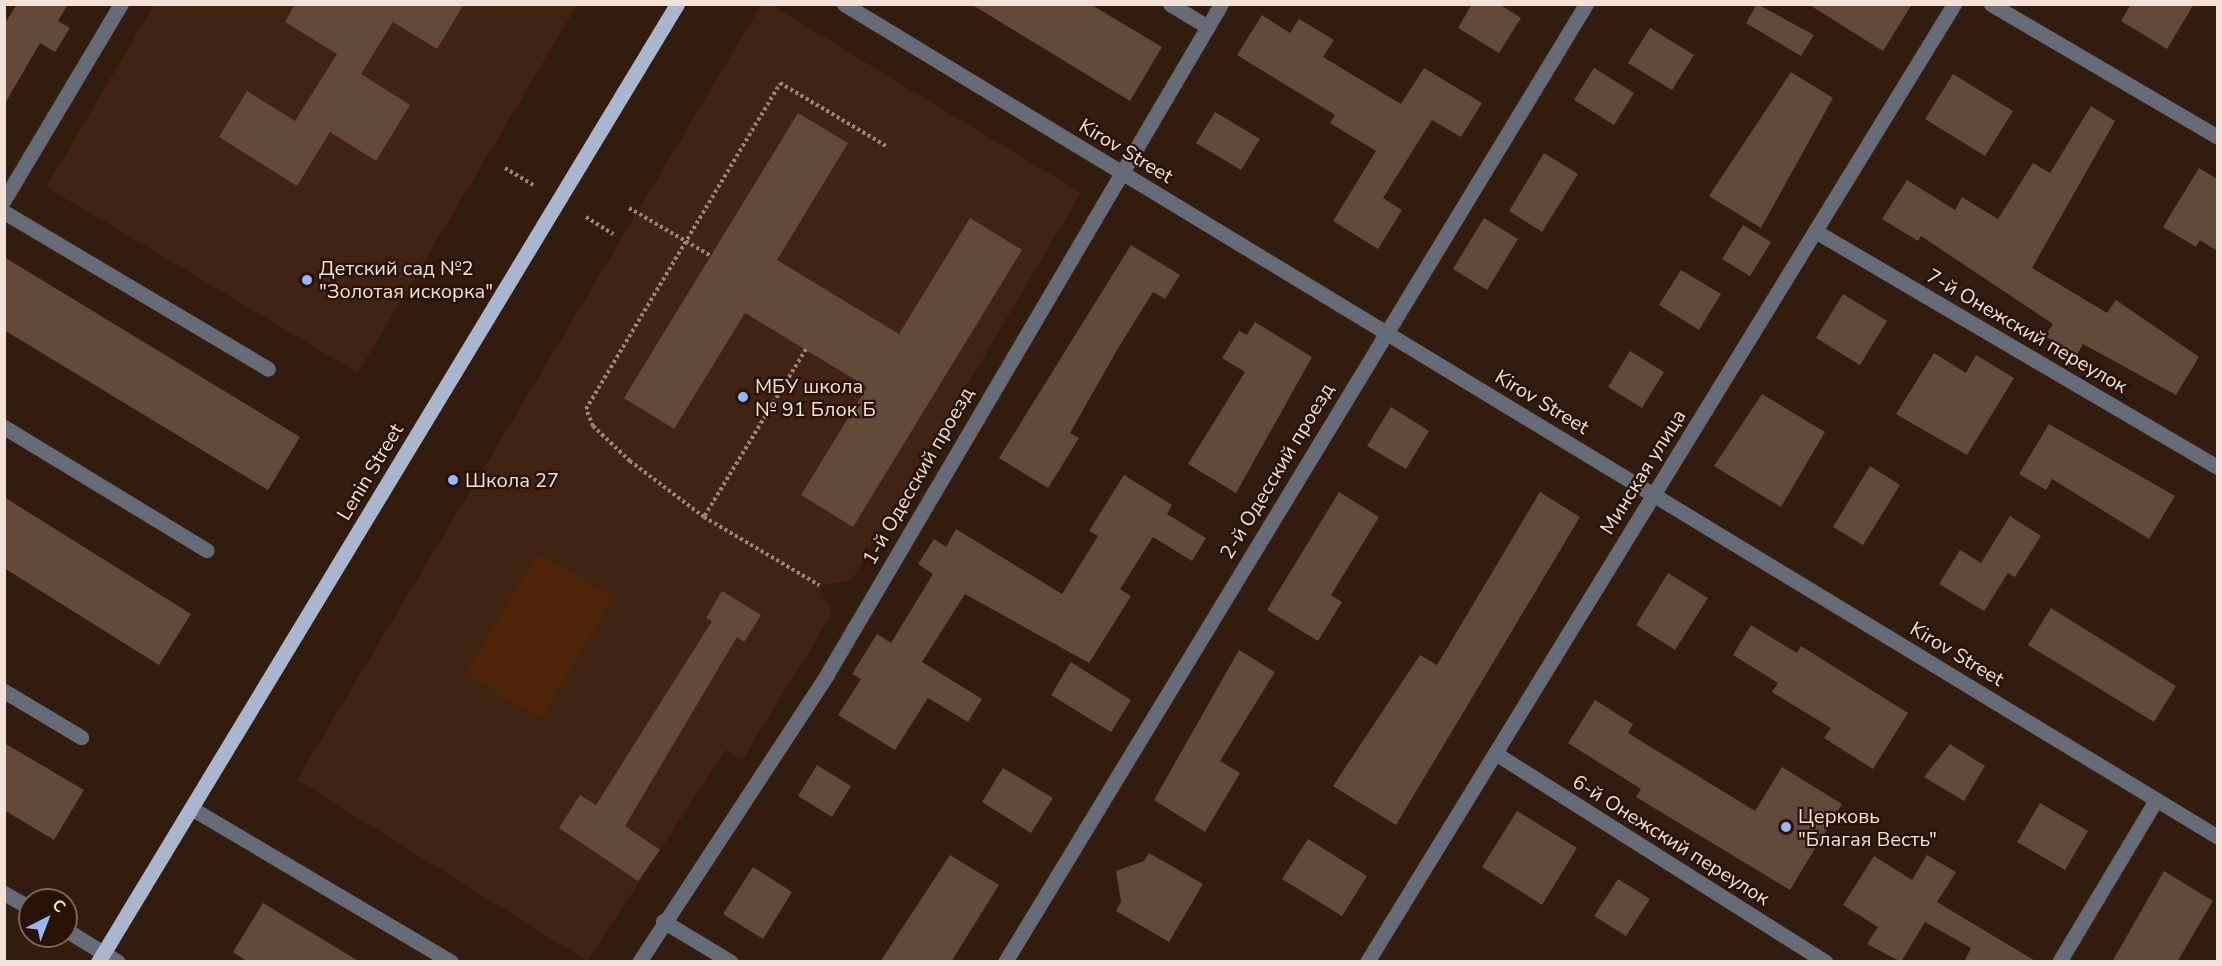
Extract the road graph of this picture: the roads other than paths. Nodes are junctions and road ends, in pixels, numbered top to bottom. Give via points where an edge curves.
1 (121, 4) edge
2 (677, 4) edge
3 (844, 4) edge
4 (1170, 4) edge
5 (1221, 4) edge
6 (1586, 4) edge
7 (1954, 4) edge
8 (1991, 4) edge
9 (1208, 27) junction
10 (2217, 137) edge
11 (1120, 172) junction
12 (4, 200) edge
13 (4, 212) edge
14 (1815, 231) junction
15 (1385, 332) junction
16 (268, 369) dead end
17 (4, 427) edge
18 (2217, 467) edge
19 (1653, 494) junction
20 (206, 550) dead end
21 (4, 691) edge
22 (81, 737) dead end
23 (1495, 753) junction
24 (2156, 800) junction
25 (191, 808) junction
26 (2217, 837) edge
27 (4, 893) edge
28 (18, 901) edge
29 (663, 921) junction
30 (78, 939) edge
31 (101, 957) edge
32 (118, 962) edge
33 (451, 962) edge
34 (639, 962) edge
35 (730, 962) edge
36 (1005, 962) edge
37 (1367, 962) edge
38 (1826, 962) edge
39 (2060, 962) edge

1 - 12 street
2 - 25 main road, Lenin Street
3 - 11 street, Kirov Street
4 - 9 street
5 - 9 street, 1-й Одесский проезд
6 - 15 street, 2-й Одесский проезд
7 - 14 street, Минская улица
8 - 10 street
9 - 11 street, 1-й Одесский проезд
11 - 15 street, Kirov Street
11 - 29 street, 1-й Одесский проезд via 826,676
13 - 16 street
14 - 18 street, 7-й Онежский переулок
14 - 19 street, Минская улица
15 - 19 street, Kirov Street
15 - 36 street, 2-й Одесский проезд
17 - 20 street
19 - 23 street, Минская улица
19 - 24 street, Kirov Street
21 - 22 street
23 - 37 street, Минская улица
23 - 38 street, 6-й Онежский переулок
24 - 26 street, Kirov Street
24 - 39 street
25 - 31 main road, Lenin Street
25 - 33 street
27 - 28 street
29 - 34 street, 1-й Одесский проезд
29 - 35 street
30 - 31 street
31 - 32 street

